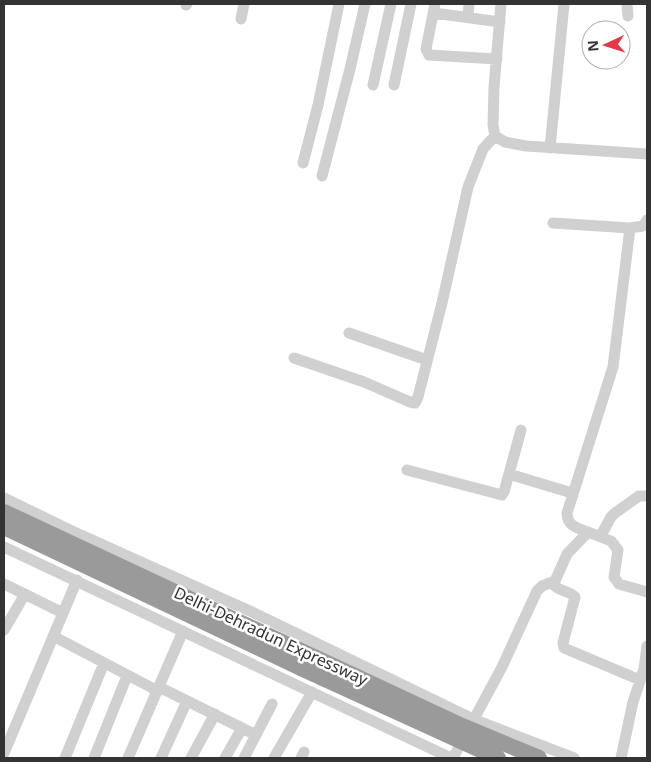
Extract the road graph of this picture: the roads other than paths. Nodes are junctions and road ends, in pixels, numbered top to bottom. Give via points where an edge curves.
1 (244, 4) edge
2 (339, 4) edge
3 (365, 4) edge
4 (391, 4) edge
5 (410, 4) edge
6 (469, 4) edge
7 (501, 4) edge
8 (564, 4) edge
9 (627, 4) edge
10 (434, 8) edge
11 (628, 16) dead end
12 (468, 17) junction
13 (241, 19) dead end
14 (500, 22) junction
15 (497, 59) junction
16 (373, 85) dead end
17 (394, 86) dead end
18 (495, 136) junction
19 (550, 148) junction
20 (647, 154) edge
21 (303, 163) dead end
22 (322, 176) dead end
23 (647, 220) edge
24 (553, 223) dead end
25 (630, 228) junction
26 (349, 333) dead end
27 (294, 358) dead end
28 (427, 360) junction
29 (521, 430) dead end
30 (407, 470) dead end
31 (509, 474) junction
32 (572, 493) junction
33 (647, 496) edge
34 (4, 498) edge
35 (4, 512) edge
36 (4, 527) edge
37 (588, 532) junction
38 (600, 537) junction
39 (4, 547) edge
40 (77, 580) junction
41 (4, 584) edge
42 (552, 584) junction
43 (647, 592) edge
44 (25, 594) junction
45 (63, 613) junction
46 (4, 630) edge
47 (183, 632) junction
48 (53, 636) junction
49 (647, 646) edge
50 (104, 663) junction
51 (127, 676) junction
52 (640, 680) junction
53 (158, 689) junction
54 (312, 692) junction
55 (187, 701) junction
56 (272, 704) dead end
57 (215, 714) junction
58 (475, 720) junction
59 (242, 728) junction
60 (256, 735) junction
61 (4, 753) edge
62 (65, 758) edge
63 (94, 758) edge
64 (128, 758) edge
65 (161, 758) edge
66 (191, 758) edge
67 (224, 758) edge
68 (244, 758) edge
69 (274, 758) edge
70 (452, 758) edge
71 (498, 758) edge
72 (539, 758) edge
73 (574, 758) edge
74 (621, 758) edge

1 - 13 street
2 - 21 street
3 - 22 street
4 - 16 street
5 - 17 street
6 - 12 street
7 - 14 street
8 - 19 street
9 - 11 street
10 - 12 street
10 - 15 street via 426,49 429,55
12 - 14 street
14 - 15 street
15 - 18 street
18 - 19 street via 505,142
18 - 28 street via 483,149 468,187
19 - 20 street
23 - 25 street via 643,226
24 - 25 street
25 - 32 street via 612,368
26 - 28 street
27 - 28 street via 413,403 418,397
29 - 31 street
30 - 31 street via 500,495
31 - 32 street
32 - 37 street via 567,518 573,526
33 - 38 street via 639,496 615,513
34 - 58 street via 254,613
35 - 72 highway, Delhi-Dehradun Expressway, bridge via 462,726
36 - 71 highway, Delhi-Dehradun Expressway, bridge
37 - 38 street
37 - 42 street via 567,554
38 - 43 street via 611,541 618,550 615,581
39 - 40 street
40 - 45 street
40 - 47 street
41 - 44 street
42 - 52 street via 575,597 564,648
42 - 58 street via 537,591
44 - 45 street
44 - 46 street
45 - 48 street
47 - 53 street
47 - 54 street
48 - 50 street
48 - 61 street
49 - 52 street
50 - 51 street
50 - 62 street
51 - 53 street
51 - 63 street
52 - 74 street
53 - 55 street
53 - 64 street
54 - 69 street
54 - 70 street
55 - 57 street
55 - 65 street
56 - 60 street
57 - 59 street
57 - 66 street
58 - 70 street
58 - 73 street
59 - 60 street
59 - 67 street
60 - 68 street

